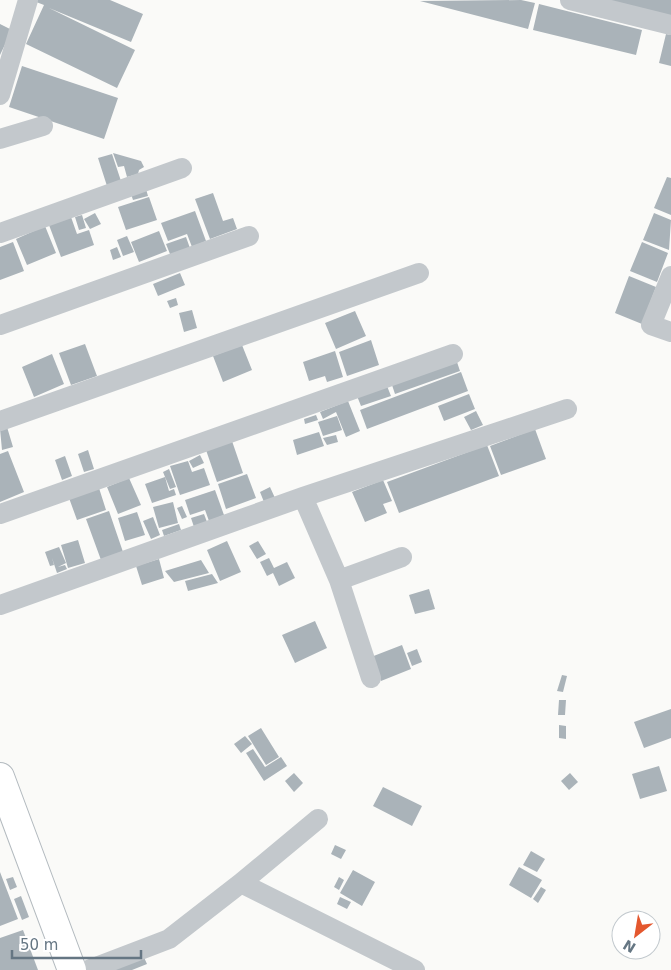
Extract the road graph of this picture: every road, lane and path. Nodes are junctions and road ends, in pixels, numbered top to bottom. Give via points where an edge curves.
1 (28, 0) edge
2 (570, 0) edge
3 (671, 25) edge
4 (0, 95) edge
5 (43, 126) dead end
6 (0, 139) edge
7 (182, 168) dead end
8 (0, 234) edge
9 (249, 236) dead end
10 (419, 272) dead end
11 (671, 276) edge
12 (0, 325) edge
13 (671, 332) edge
14 (453, 354) dead end
15 (567, 409) dead end
16 (0, 421) edge
17 (303, 497) junction
18 (0, 514) edge
19 (402, 557) dead end
20 (339, 580) junction
21 (0, 605) edge
22 (371, 678) dead end
23 (0, 777) edge
24 (318, 819) dead end
25 (8, 826) edge
26 (241, 883) junction
27 (72, 970) edge
28 (88, 970) edge
29 (415, 970) edge

1 - 4 street
2 - 3 street
5 - 6 street
7 - 8 street
9 - 12 street
10 - 16 street
11 - 13 street via 651,325
14 - 18 street
15 - 17 street
17 - 20 street
17 - 21 street
19 - 20 street
20 - 22 street
23 - 25 street
24 - 26 street
25 - 27 street
26 - 28 street via 169,939
26 - 29 street

